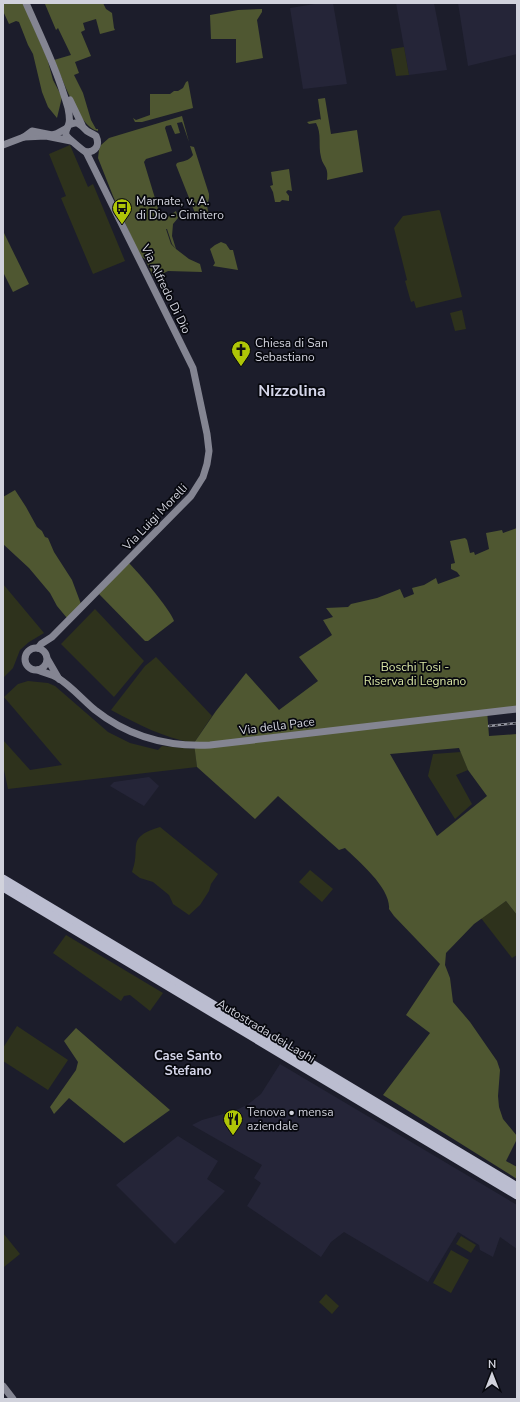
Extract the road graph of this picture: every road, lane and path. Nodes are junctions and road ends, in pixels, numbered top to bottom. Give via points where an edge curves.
1 (26, 3) edge
2 (53, 66) junction
3 (82, 125) junction
4 (68, 126) junction
5 (24, 137) junction
6 (71, 141) junction
7 (3, 145) edge
8 (96, 149) junction
9 (86, 152) junction
10 (120, 220) junction
11 (193, 368) joint
12 (52, 637) junction
13 (38, 648) junction
14 (45, 651) junction
15 (48, 660) junction
16 (38, 670) junction
17 (59, 679) junction
18 (517, 709) edge
19 (3, 879) edge
20 (3, 888) edge
21 (517, 1187) edge
22 (517, 1195) edge
23 (3, 1386) edge
24 (14, 1399) edge

1 - 2 main road
2 - 3 main road
2 - 4 main road via 68,109
3 - 4 main road via 75,122
3 - 8 main road, Via Alfredo Di Dio via 96,136
4 - 5 main road via 56,134 32,131
4 - 6 main road via 65,131
5 - 6 main road via 43,136
5 - 7 main road
6 - 9 main road
8 - 9 main road via 93,152
8 - 10 main road, Via Alfredo Di Dio via 97,166
9 - 10 main road, Via Alfredo Di Dio
10 - 11 main road, Via Alfredo Di Dio
11 - 12 main road, Via Luigi Morelli via 209,442 207,464 201,481 188,499
12 - 13 main road
12 - 14 main road
13 - 14 main road
13 - 16 main road via 28,651 25,658 28,668
14 - 15 main road
15 - 16 main road via 44,667
15 - 17 main road, Via della Pace
16 - 17 main road, Via della Pace
17 - 18 main road, Via della Pace via 121,728 154,740 179,745 210,745
19 - 21 highway, Autostrada dei Laghi
20 - 22 highway, Autostrada dei Laghi
23 - 24 main road

